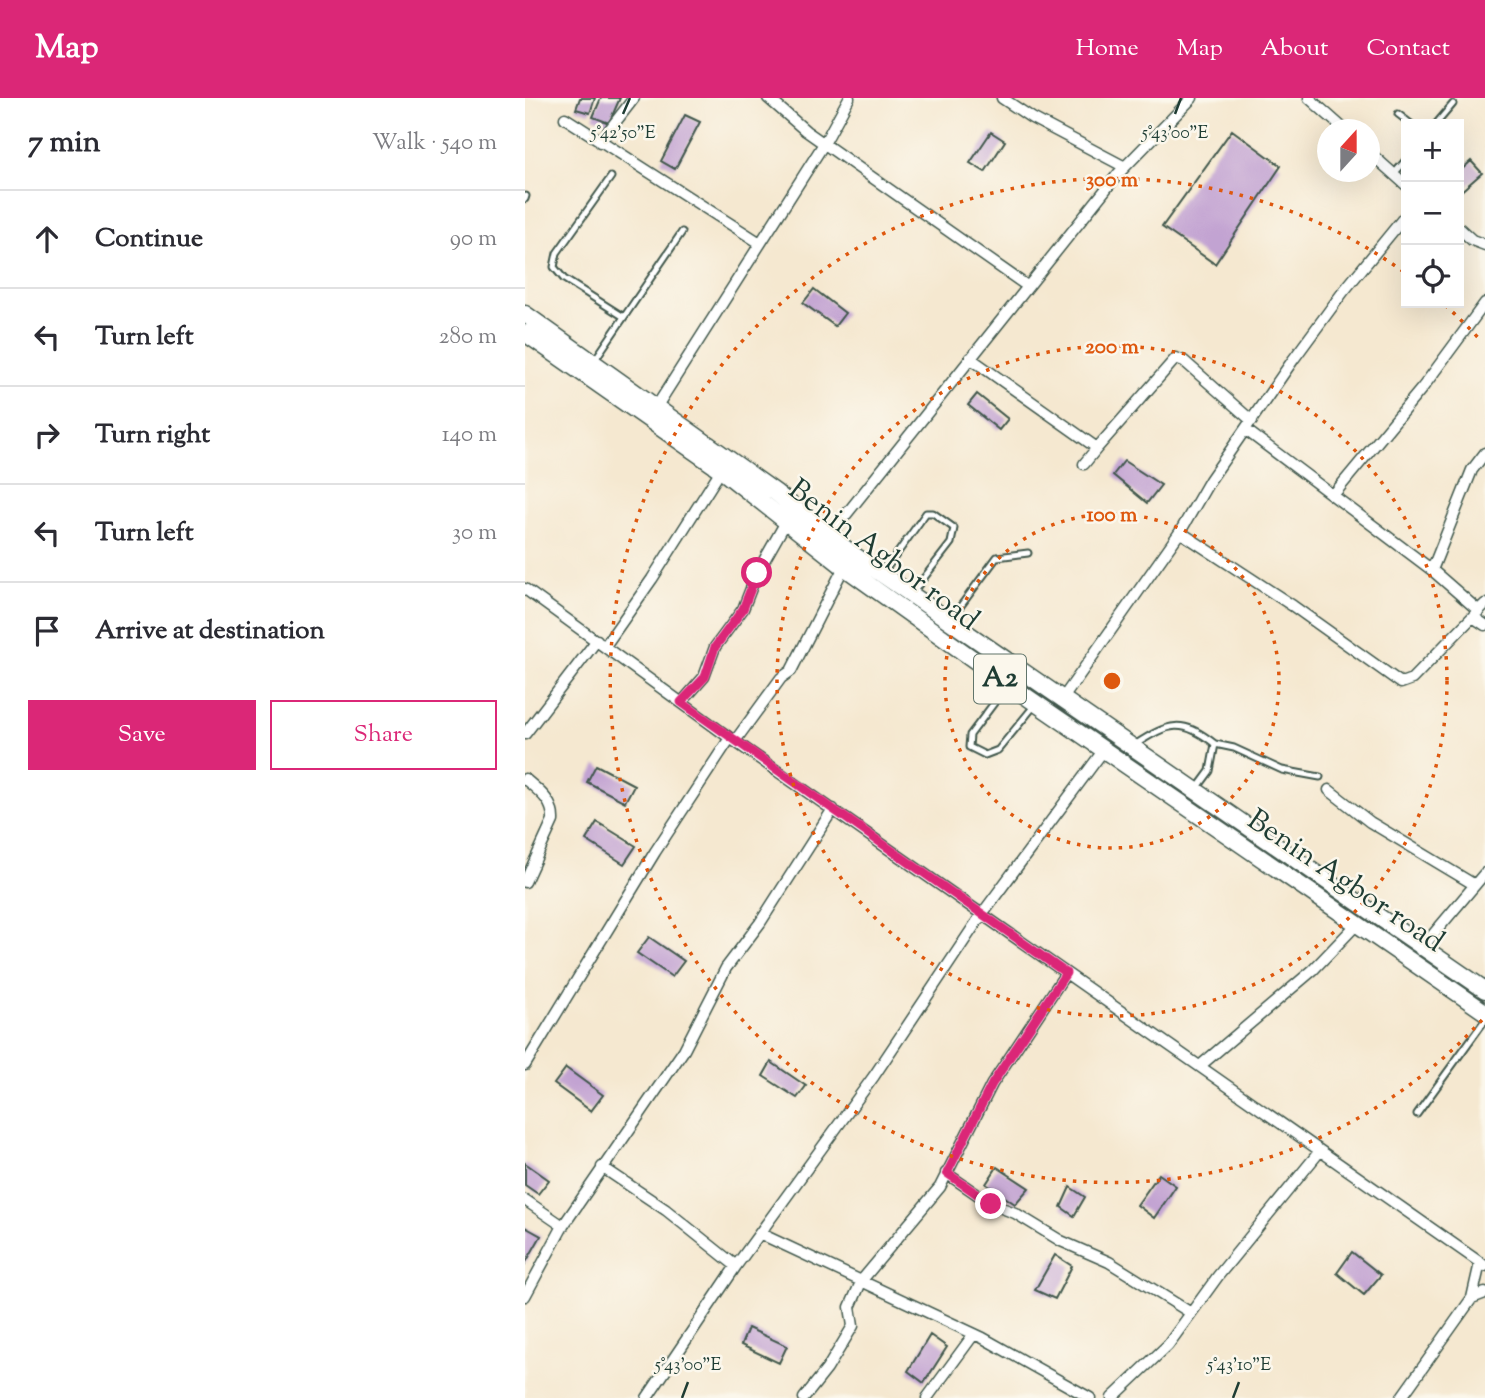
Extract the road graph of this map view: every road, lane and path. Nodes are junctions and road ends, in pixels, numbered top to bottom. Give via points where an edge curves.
1 (634, 98) edge
2 (768, 98) edge
3 (849, 98) edge
4 (1002, 98) edge
5 (1192, 98) edge
6 (1309, 98) edge
7 (1453, 104) dead end
8 (1398, 114) dead end
9 (565, 118) dead end
10 (1333, 119) edge
11 (1404, 119) edge
12 (1440, 119) edge
13 (600, 142) junction
14 (825, 142) junction
15 (1380, 162) edge
16 (1401, 166) edge
17 (1125, 167) junction
18 (1393, 175) junction
19 (611, 177) dead end
20 (1402, 182) edge
21 (1401, 221) edge
22 (682, 232) dead end
23 (1464, 233) edge
24 (760, 243) junction
25 (1485, 245) edge
26 (1027, 286) junction
27 (1485, 303) edge
28 (525, 314) edge
29 (624, 317) junction
30 (525, 333) edge
31 (970, 358) junction
32 (592, 363) junction
33 (655, 409) junction
34 (1249, 425) junction
35 (1097, 448) junction
36 (1485, 453) edge
37 (1084, 464) dead end
38 (721, 470) junction
39 (1334, 494) junction
40 (787, 520) junction
41 (1180, 533) junction
42 (829, 536) junction
43 (1028, 552) dead end
44 (844, 566) junction
45 (1432, 570) junction
46 (882, 575) junction
47 (525, 589) edge
48 (911, 595) junction
49 (1479, 611) edge
50 (949, 622) junction
51 (1485, 625) edge
52 (601, 643) junction
53 (1007, 684) junction
54 (1061, 701) junction
55 (681, 702) junction
56 (1037, 703) junction
57 (525, 734) edge
58 (732, 739) junction
59 (1215, 744) junction
60 (1131, 748) junction
61 (1103, 751) junction
62 (1320, 777) dead end
63 (525, 779) edge
64 (1329, 790) dead end
65 (1195, 792) junction
66 (833, 809) junction
67 (1485, 873) edge
68 (525, 882) edge
69 (1475, 885) junction
70 (982, 914) junction
71 (1357, 923) junction
72 (1422, 947) junction
73 (1413, 963) junction
74 (1066, 973) junction
75 (1485, 990) edge
76 (1485, 1012) edge
77 (1485, 1020) edge
78 (525, 1065) edge
79 (1201, 1065) junction
80 (1417, 1114) dead end
81 (1320, 1151) junction
82 (602, 1167) junction
83 (947, 1173) junction
84 (525, 1200) edge
85 (563, 1226) junction
86 (761, 1234) junction
87 (1483, 1265) edge
88 (736, 1266) junction
89 (862, 1280) junction
90 (1485, 1293) edge
91 (525, 1296) edge
92 (1472, 1298) junction
93 (1191, 1313) junction
94 (974, 1334) junction
95 (647, 1398) edge
96 (804, 1398) edge
97 (927, 1398) edge
98 (1090, 1398) edge
99 (1112, 1398) edge
100 (1401, 1398) edge

1 - 13 street
2 - 14 street
3 - 14 street
4 - 17 street
5 - 17 street
6 - 10 street
7 - 12 lane
8 - 11 lane
9 - 13 street
13 - 24 street
14 - 24 street
14 - 26 street
15 - 18 street
16 - 18 lane
17 - 26 street
18 - 20 street
19 - 29 lane via 557,253 554,267 564,279
21 - 34 street via 1333,305
22 - 29 lane
23 - 25 street
24 - 33 street
26 - 31 street
27 - 39 street
28 - 32 highway, Benin Agbor road / A2
29 - 32 lane
30 - 38 highway, Benin Agbor road / A2
31 - 35 street
31 - 42 street
32 - 33 highway, Benin Agbor road / A2
33 - 42 highway, Benin Agbor road / A2 via 775,492
34 - 35 street via 1176,358
34 - 39 street
34 - 41 street
35 - 37 street
36 - 45 street via 1472,470
38 - 40 highway, Benin Agbor road / A2
38 - 52 street via 652,579
39 - 45 street
40 - 44 highway, Benin Agbor road / A2
40 - 55 street via 743,609 715,647 705,677
41 - 49 street via 1401,683 1412,679
41 - 54 street
42 - 46 highway, Benin Agbor road / A2
43 - 50 lane via 997,557
44 - 53 highway, Benin Agbor road / A2
44 - 58 street via 791,671
45 - 49 street
46 - 48 highway, Benin Agbor road / A2
46 - 48 lane via 920,518 933,513 954,528 954,535
47 - 52 street
48 - 50 highway, Benin Agbor road / A2
49 - 51 street
50 - 54 highway, Benin Agbor road / A2
52 - 55 street
52 - 57 street
53 - 56 highway, Benin Agbor road / A2
53 - 56 lane via 970,735 969,747 985,755 998,750
54 - 60 highway, Benin Agbor road / A2
55 - 58 street
56 - 61 highway, Benin Agbor road / A2
58 - 66 street
58 - 78 street via 655,852
59 - 60 lane via 1183,725 1163,726
59 - 62 lane via 1282,770
59 - 65 lane via 1210,771
60 - 65 highway, Benin Agbor road / A2
61 - 70 street
61 - 71 highway, Benin Agbor road / A2
63 - 68 street via 544,794 554,812
64 - 69 street via 1370,822
65 - 72 highway, Benin Agbor road / A2
66 - 70 street
66 - 82 street via 761,923 726,968 684,1050
67 - 69 street
69 - 72 street
70 - 74 street
70 - 86 street
71 - 73 highway, Benin Agbor road / A2
71 - 79 street via 1313,970
72 - 73 street
72 - 75 highway, Benin Agbor road / A2
73 - 76 highway, Benin Agbor road / A2
74 - 79 street
74 - 83 street via 992,1084
77 - 80 lane
79 - 81 street
81 - 87 street
81 - 93 street
82 - 85 street
82 - 88 street
83 - 89 street
83 - 93 street via 991,1204 1109,1262
84 - 85 street
85 - 91 street
86 - 88 street
86 - 89 street
87 - 92 street
88 - 95 street
89 - 94 street
89 - 96 street via 850,1307 853,1326
90 - 92 street
92 - 100 street
93 - 99 street via 1168,1345
94 - 97 street
94 - 98 street

